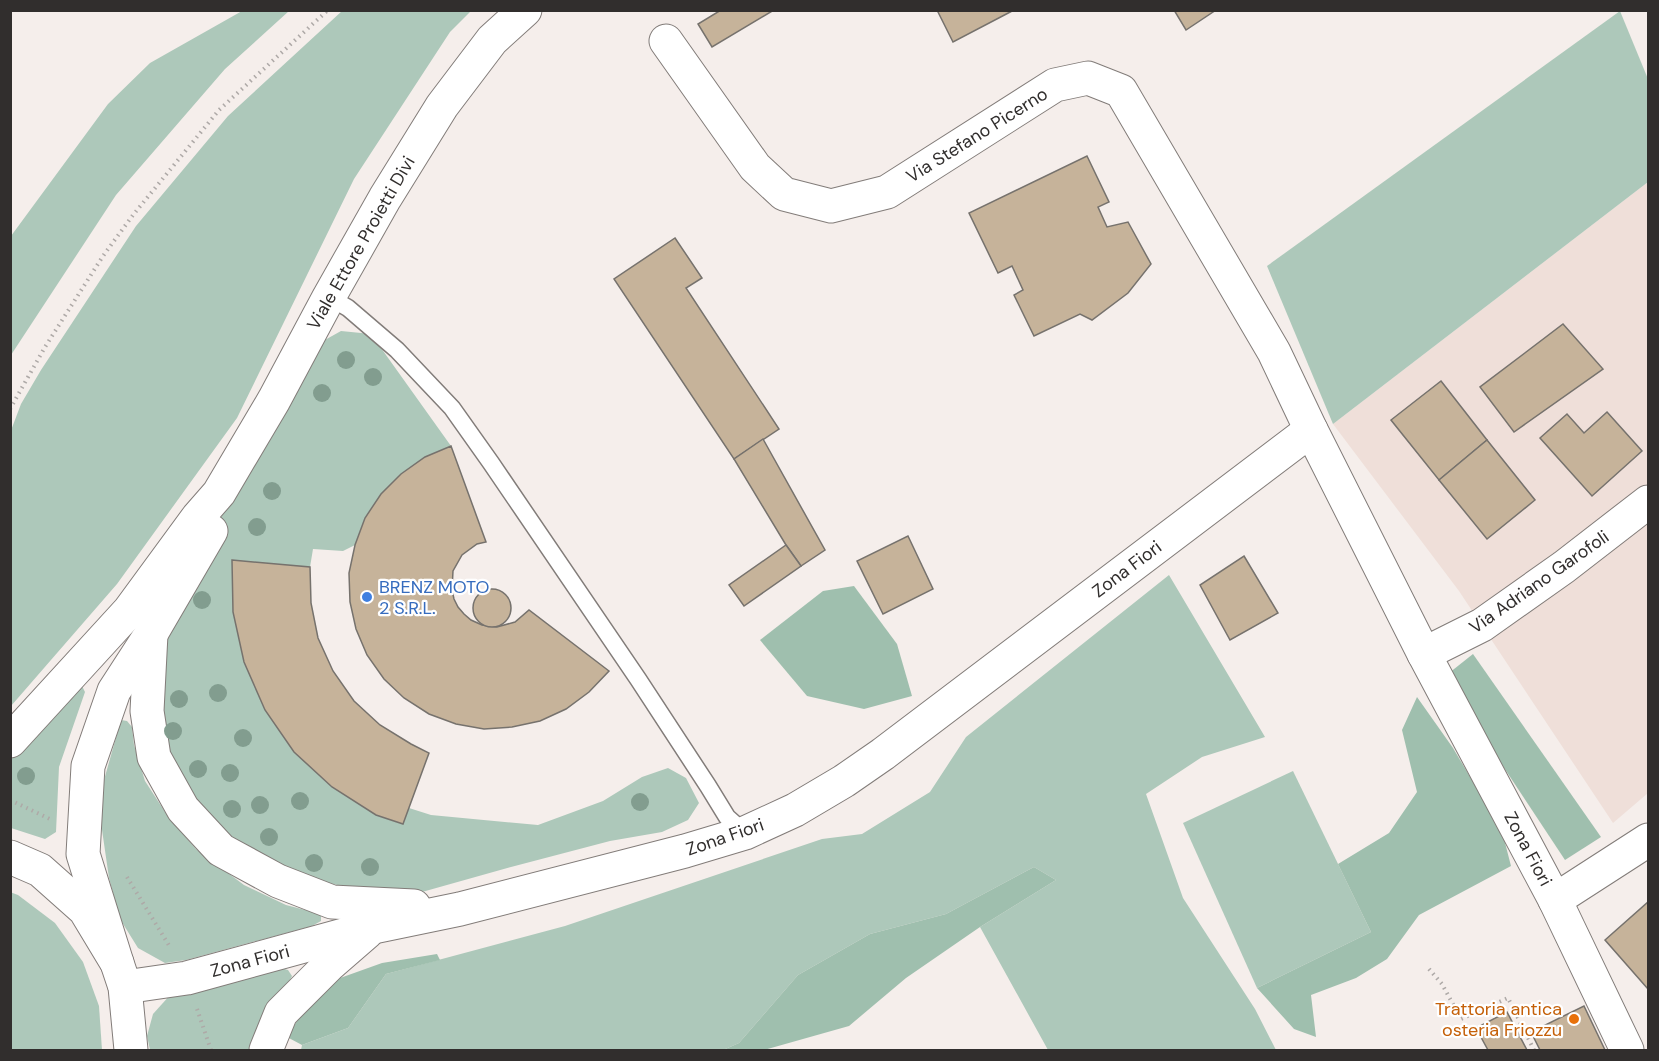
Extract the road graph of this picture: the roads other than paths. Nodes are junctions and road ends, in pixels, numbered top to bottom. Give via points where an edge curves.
1 (525, 10) edge
2 (666, 41) dead end
3 (329, 297) junction
4 (1311, 430) junction
5 (219, 493) junction
6 (1648, 502) edge
7 (151, 634) junction
8 (1424, 654) junction
9 (10, 741) edge
10 (745, 833) junction
11 (1648, 840) edge
12 (10, 857) edge
13 (1555, 900) junction
14 (460, 909) junction
15 (373, 927) junction
16 (121, 975) junction
17 (131, 1050) edge
18 (266, 1050) edge
19 (1627, 1050) edge

1 - 3 street, Viale Ettore Proietti Divi via 492,40 442,106
2 - 4 street, Via Stefano Picerno via 755,167 784,194 831,206 887,192 1055,85 1088,78 1121,91 1274,352
3 - 5 street, Viale Ettore Proietti Divi
3 - 10 lane via 398,350 452,408 638,679 727,817
4 - 8 street, Zona Fiori
4 - 10 street, Zona Fiori via 883,754 795,810
5 - 7 street, Viale Ettore Proietti Divi via 216,522
5 - 9 street, Viale Ettore Proietti Divi via 129,611
6 - 8 street, Via Adriano Garofoli via 1482,625
7 - 14 street, Zona Fiori via 147,711 154,757 183,809 221,850 278,881 332,902
7 - 16 street, Viale Ettore Proietti Divi via 114,692 88,766 83,854
8 - 13 street, Zona Fiori
10 - 14 street, Zona Fiori
11 - 13 street, Zona Fiori
12 - 16 street via 40,870 86,910
13 - 19 street, Zona Fiori
14 - 15 street, Zona Fiori
15 - 16 street, Zona Fiori via 187,978
15 - 18 street, Zona Fiori via 281,1013
16 - 17 street

